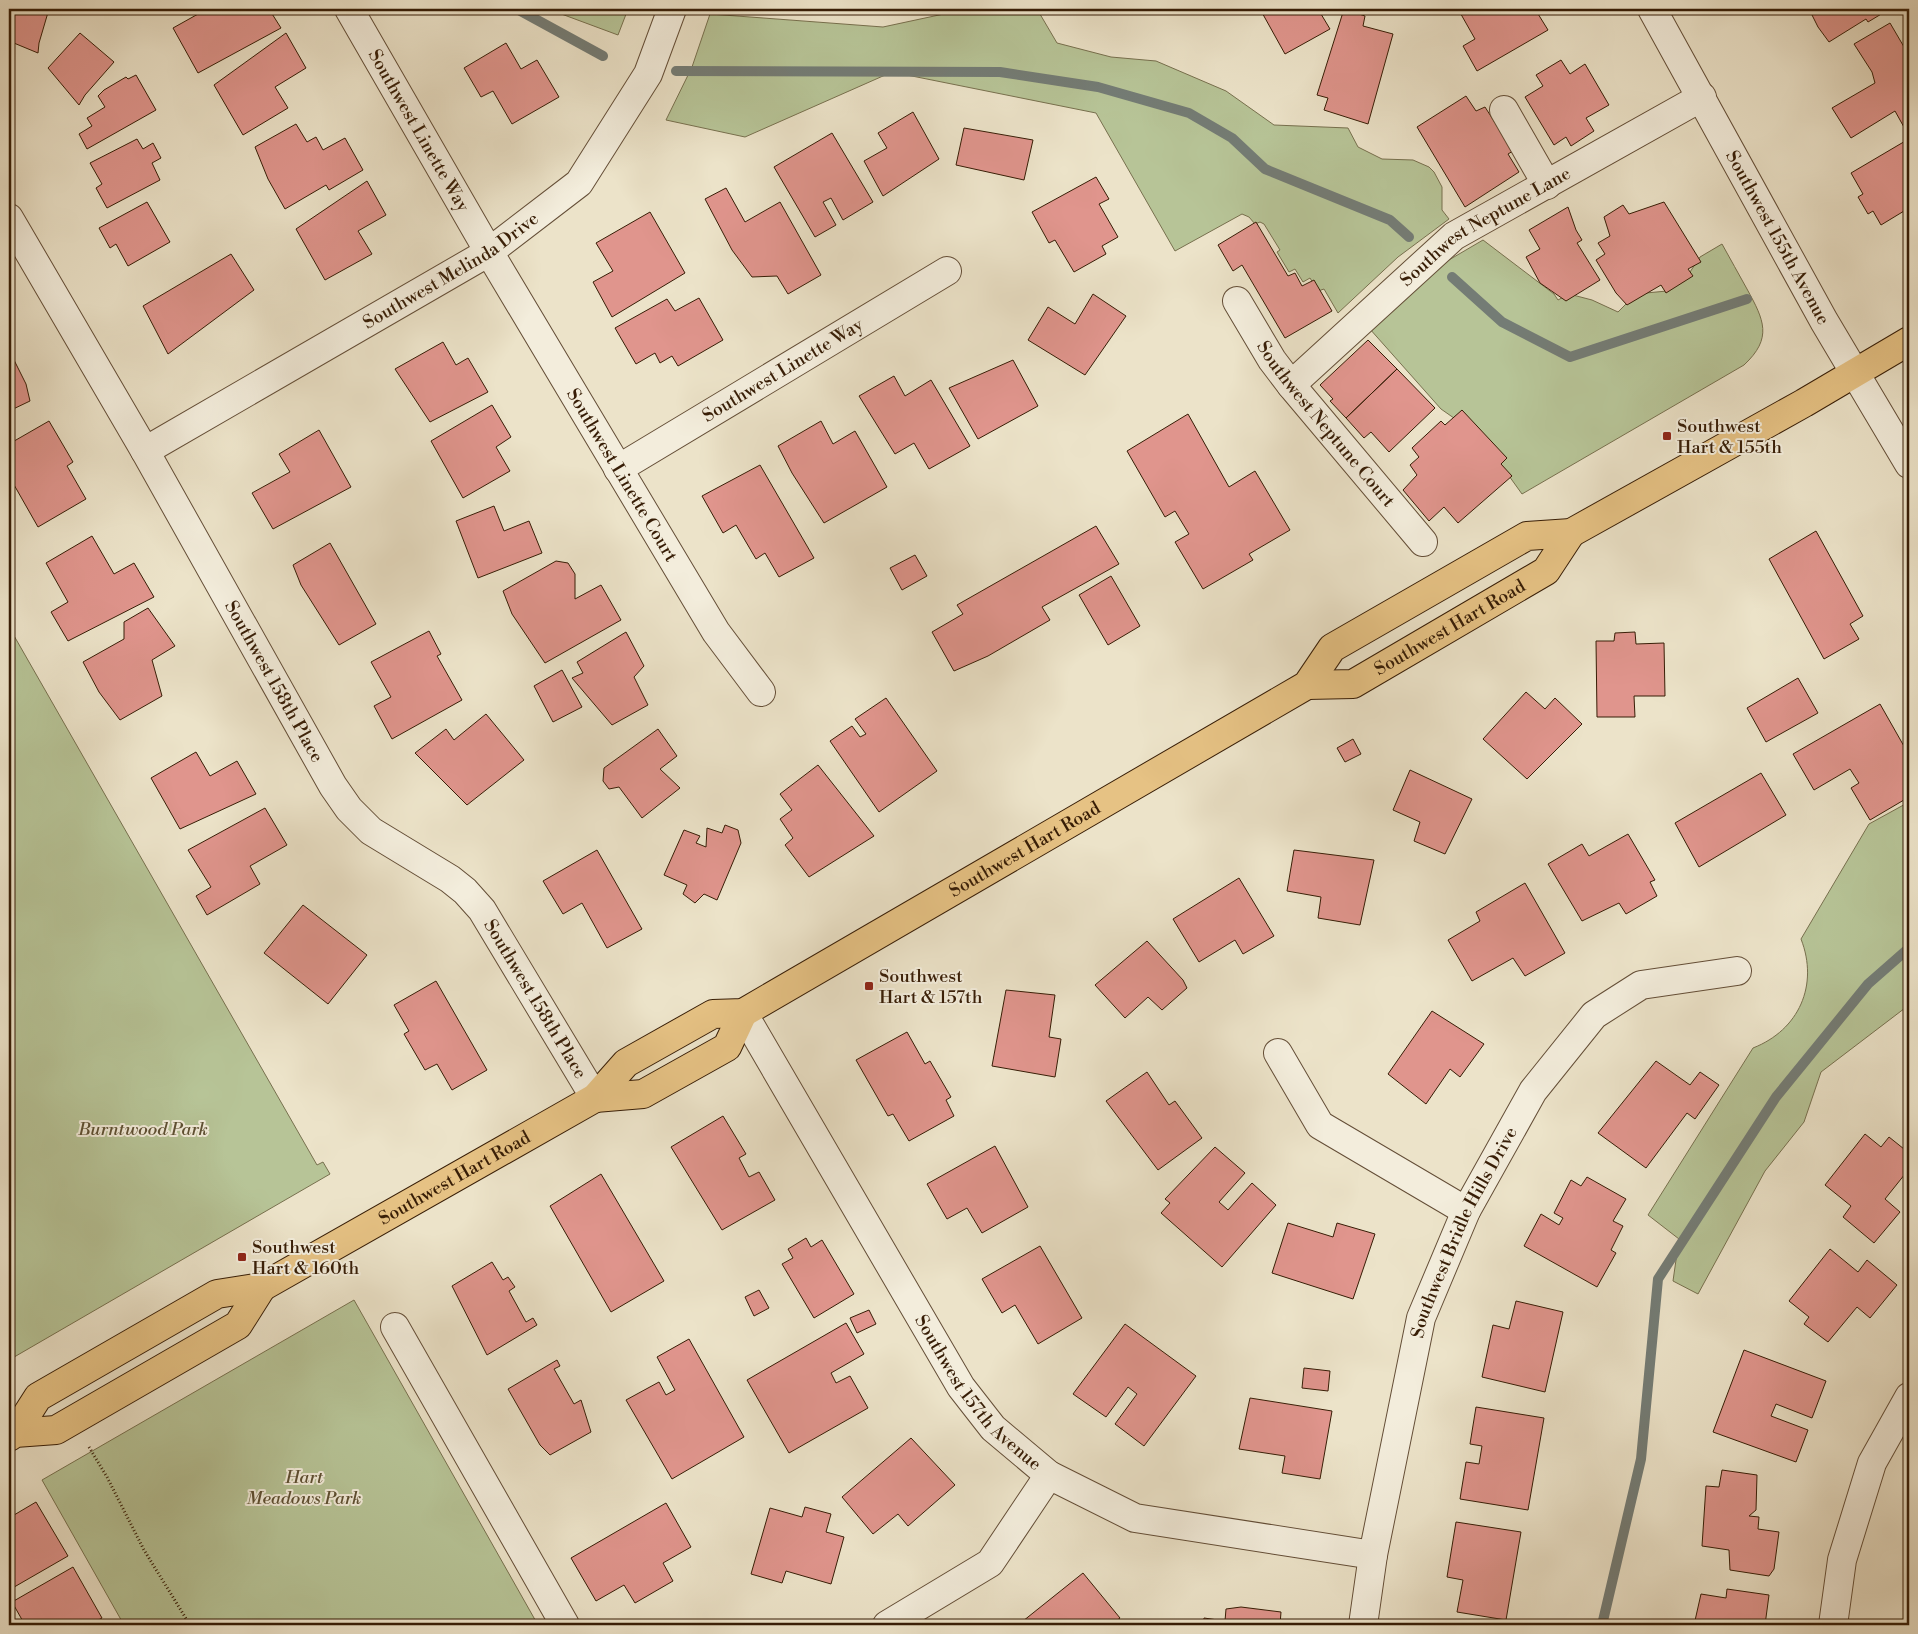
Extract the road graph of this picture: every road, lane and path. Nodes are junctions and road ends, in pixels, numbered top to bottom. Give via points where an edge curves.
1 (349, 9) edge
2 (672, 9) edge
3 (1652, 9) edge
4 (1702, 97) junction
5 (1504, 110) dead end
6 (1547, 185) junction
7 (9, 218) edge
8 (489, 252) junction
9 (947, 271) dead end
10 (1237, 301) dead end
11 (1909, 341) edge
12 (1855, 373) junction
13 (1291, 385) junction
14 (144, 451) junction
15 (1909, 464) edge
16 (618, 468) junction
17 (1571, 533) junction
18 (1423, 542) dead end
19 (1306, 685) junction
20 (761, 692) dead end
21 (1737, 971) dead end
22 (743, 1013) junction
23 (1278, 1053) dead end
24 (595, 1098) junction
25 (1466, 1211) junction
26 (262, 1287) junction
27 (394, 1327) dead end
28 (1909, 1397) edge
29 (12, 1435) edge
30 (86, 1442) dead end
31 (1049, 1475) junction
32 (1373, 1555) junction
33 (190, 1625) edge
34 (565, 1625) edge
35 (888, 1625) edge
36 (1362, 1625) edge
37 (1833, 1625) edge

1 - 8 street, Southwest Linette Way
2 - 8 street, Southwest Melinda Drive via 648,74 579,183
3 - 4 street, Southwest 155th Avenue
4 - 6 street, Southwest Neptune Lane
4 - 12 street, Southwest 155th Avenue
5 - 6 street
6 - 13 street, Southwest Neptune Lane via 1454,236
7 - 14 street, Southwest 158th Place
8 - 14 street, Southwest Melinda Drive
8 - 16 street, Southwest Linette Court
9 - 16 street, Southwest Linette Way
10 - 13 street, Southwest Neptune Court
11 - 12 main road, Southwest Hart Road
12 - 15 street, Southwest 155th Avenue
12 - 17 main road, Southwest Hart Road
13 - 18 street, Southwest Neptune Court
14 - 24 street, Southwest 158th Place via 349,810 371,831 450,879 482,910
16 - 20 street, Southwest Linette Court via 716,632
17 - 19 main road, Southwest Hart Road via 1527,536 1332,648
17 - 19 main road, Southwest Hart Road via 1546,571 1353,684
19 - 22 main road, Southwest Hart Road
21 - 25 street, Southwest Bridle Hills Drive via 1641,985 1594,1015 1534,1091
22 - 24 main road, Southwest Hart Road via 713,1014 626,1063
22 - 31 street, Southwest 157th Avenue via 960,1387 993,1428
23 - 25 street via 1320,1125
24 - 26 main road, Southwest Hart Road
25 - 32 street, Southwest Bridle Hills Drive via 1421,1318
26 - 29 main road, Southwest Hart Road via 217,1294 38,1397
26 - 29 main road, Southwest Hart Road via 238,1325 230,1330 56,1430
27 - 34 street
28 - 37 street via 1872,1463 1842,1560
30 - 33 path via 144,1550
31 - 32 street, Southwest 157th Avenue via 1135,1518
31 - 35 street via 990,1563
32 - 36 street, Southwest Bridle Hills Drive

